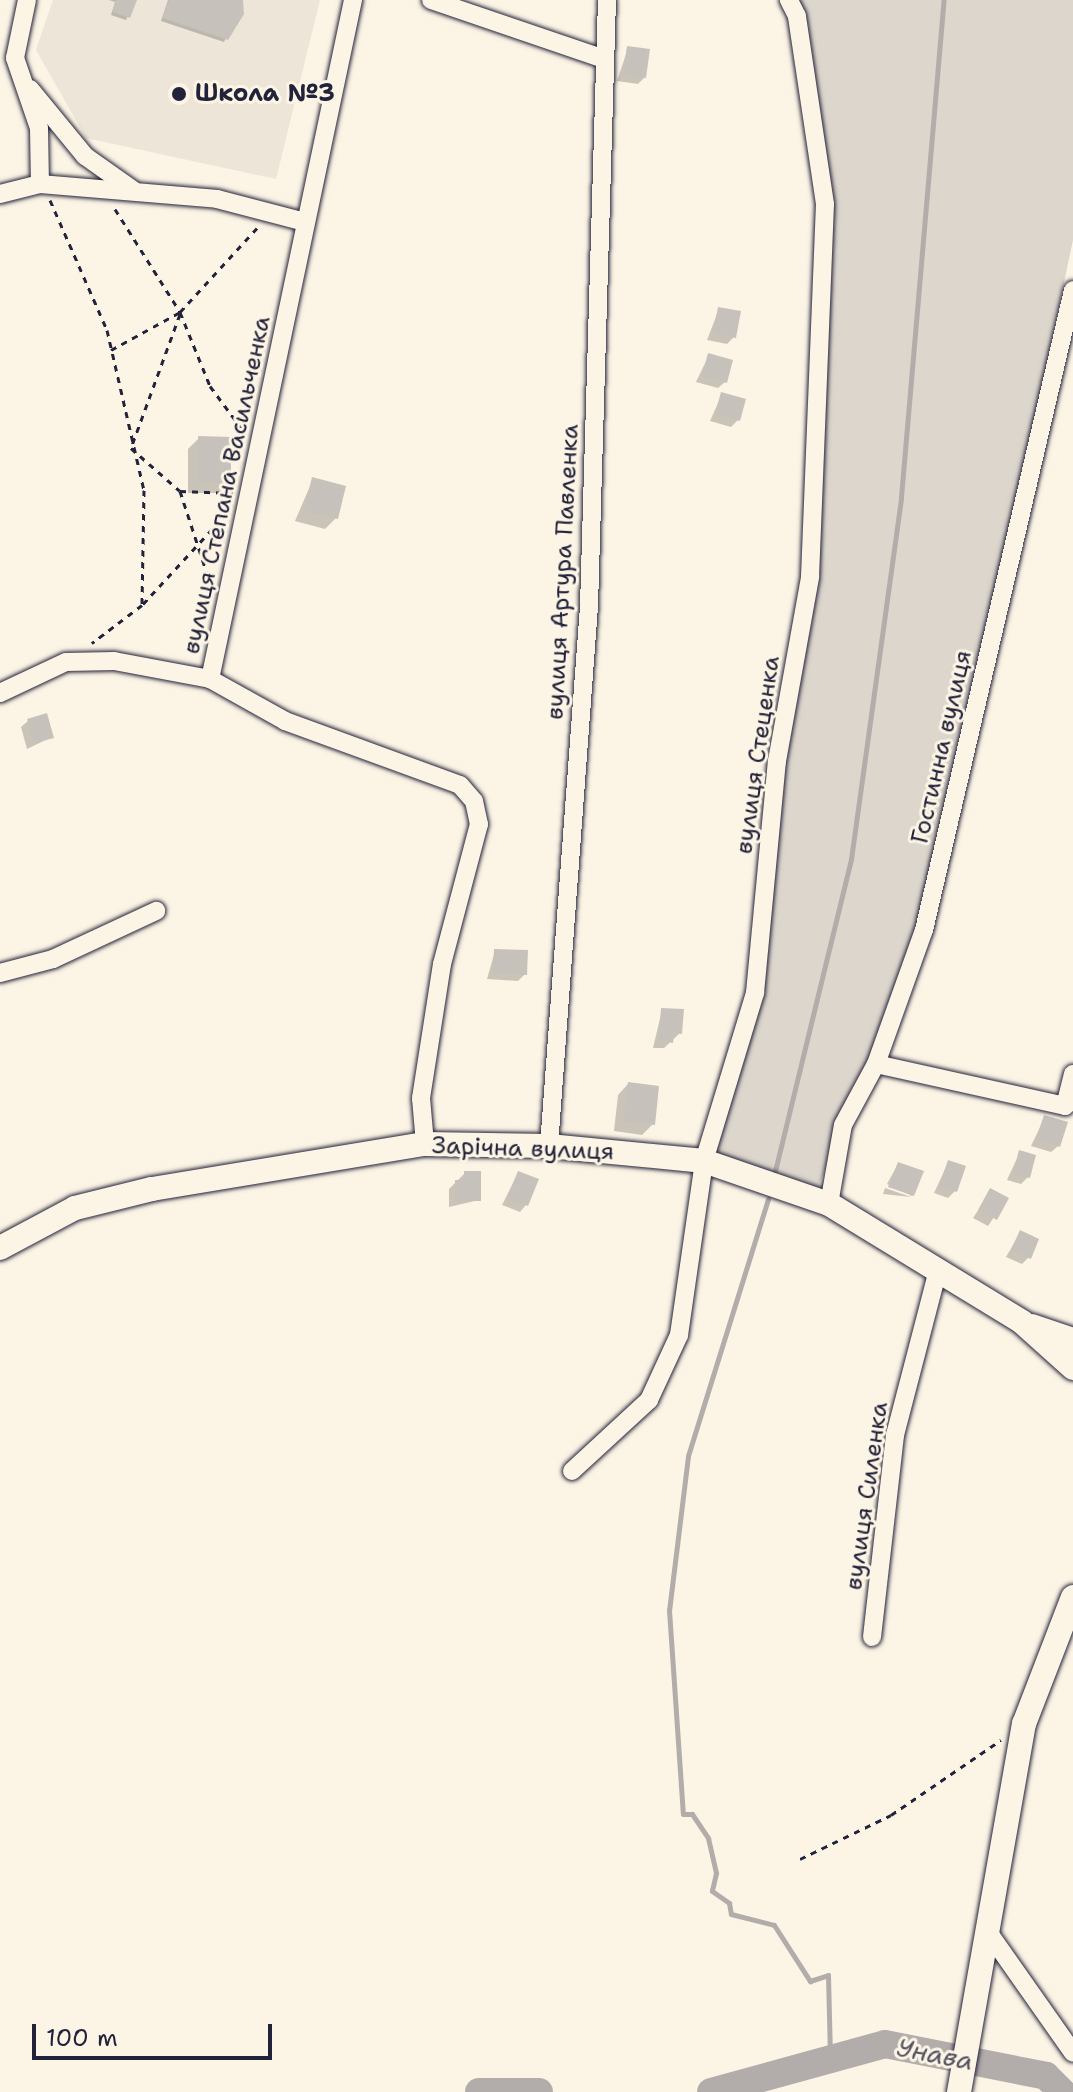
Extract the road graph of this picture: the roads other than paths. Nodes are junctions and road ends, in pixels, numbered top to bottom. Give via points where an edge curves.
1 (27, 0) edge
2 (353, 0) edge
3 (431, 0) edge
4 (607, 0) edge
5 (789, 0) edge
6 (604, 59) junction
7 (22, 79) junction
8 (40, 184) junction
9 (135, 192) junction
10 (0, 194) edge
11 (305, 222) junction
12 (1073, 290) edge
13 (210, 679) junction
14 (0, 693) edge
15 (156, 911) dead end
16 (0, 973) edge
17 (876, 1064) junction
18 (1073, 1074) edge
19 (425, 1144) junction
20 (549, 1146) junction
21 (704, 1161) junction
22 (829, 1204) junction
23 (0, 1248) edge
24 (938, 1270) junction
25 (1022, 1322) junction
26 (1073, 1340) edge
27 (1073, 1368) edge
28 (572, 1471) dead end
29 (1073, 1599) edge
30 (872, 1637) dead end
31 (986, 1929) junction
32 (1073, 2053) edge
33 (959, 2092) edge

1 - 7 street via 15,58
2 - 11 street, вулиця Степана Васильченка
3 - 6 street
4 - 6 street, вулиця Артура Павленка
5 - 21 street, вулиця Стеценка via 797,16 825,204 810,577 777,761 755,993
6 - 20 street, вулиця Артура Павленка via 589,606
7 - 8 street via 39,128
7 - 9 street via 85,156
8 - 9 street
8 - 10 street
9 - 11 street
11 - 13 street, вулиця Степана Васильченка
12 - 17 street, Гостинна вулиця via 924,930
13 - 14 street via 114,661 66,662
13 - 19 street, вулиця Степана Васильченка via 285,721 460,785 474,801 479,824 442,964 421,1098
15 - 16 street via 53,959
17 - 18 street via 1065,1106
17 - 22 street, Гостинна вулиця via 843,1125
19 - 20 street, Зарічна вулиця
19 - 23 street, Зарічна вулиця via 152,1189 75,1208
20 - 21 street, Зарічна вулиця
21 - 22 street, Зарічна вулиця
21 - 28 street, вулиця Стеценка via 679,1335 649,1400
22 - 24 street, Зарічна вулиця
24 - 25 street, Зарічна вулиця
24 - 30 street, вулиця Силенка via 895,1435
25 - 26 street, Зарічна вулиця
25 - 27 street, Зарічна вулиця
29 - 31 street via 1024,1724
31 - 32 street
31 - 33 street

